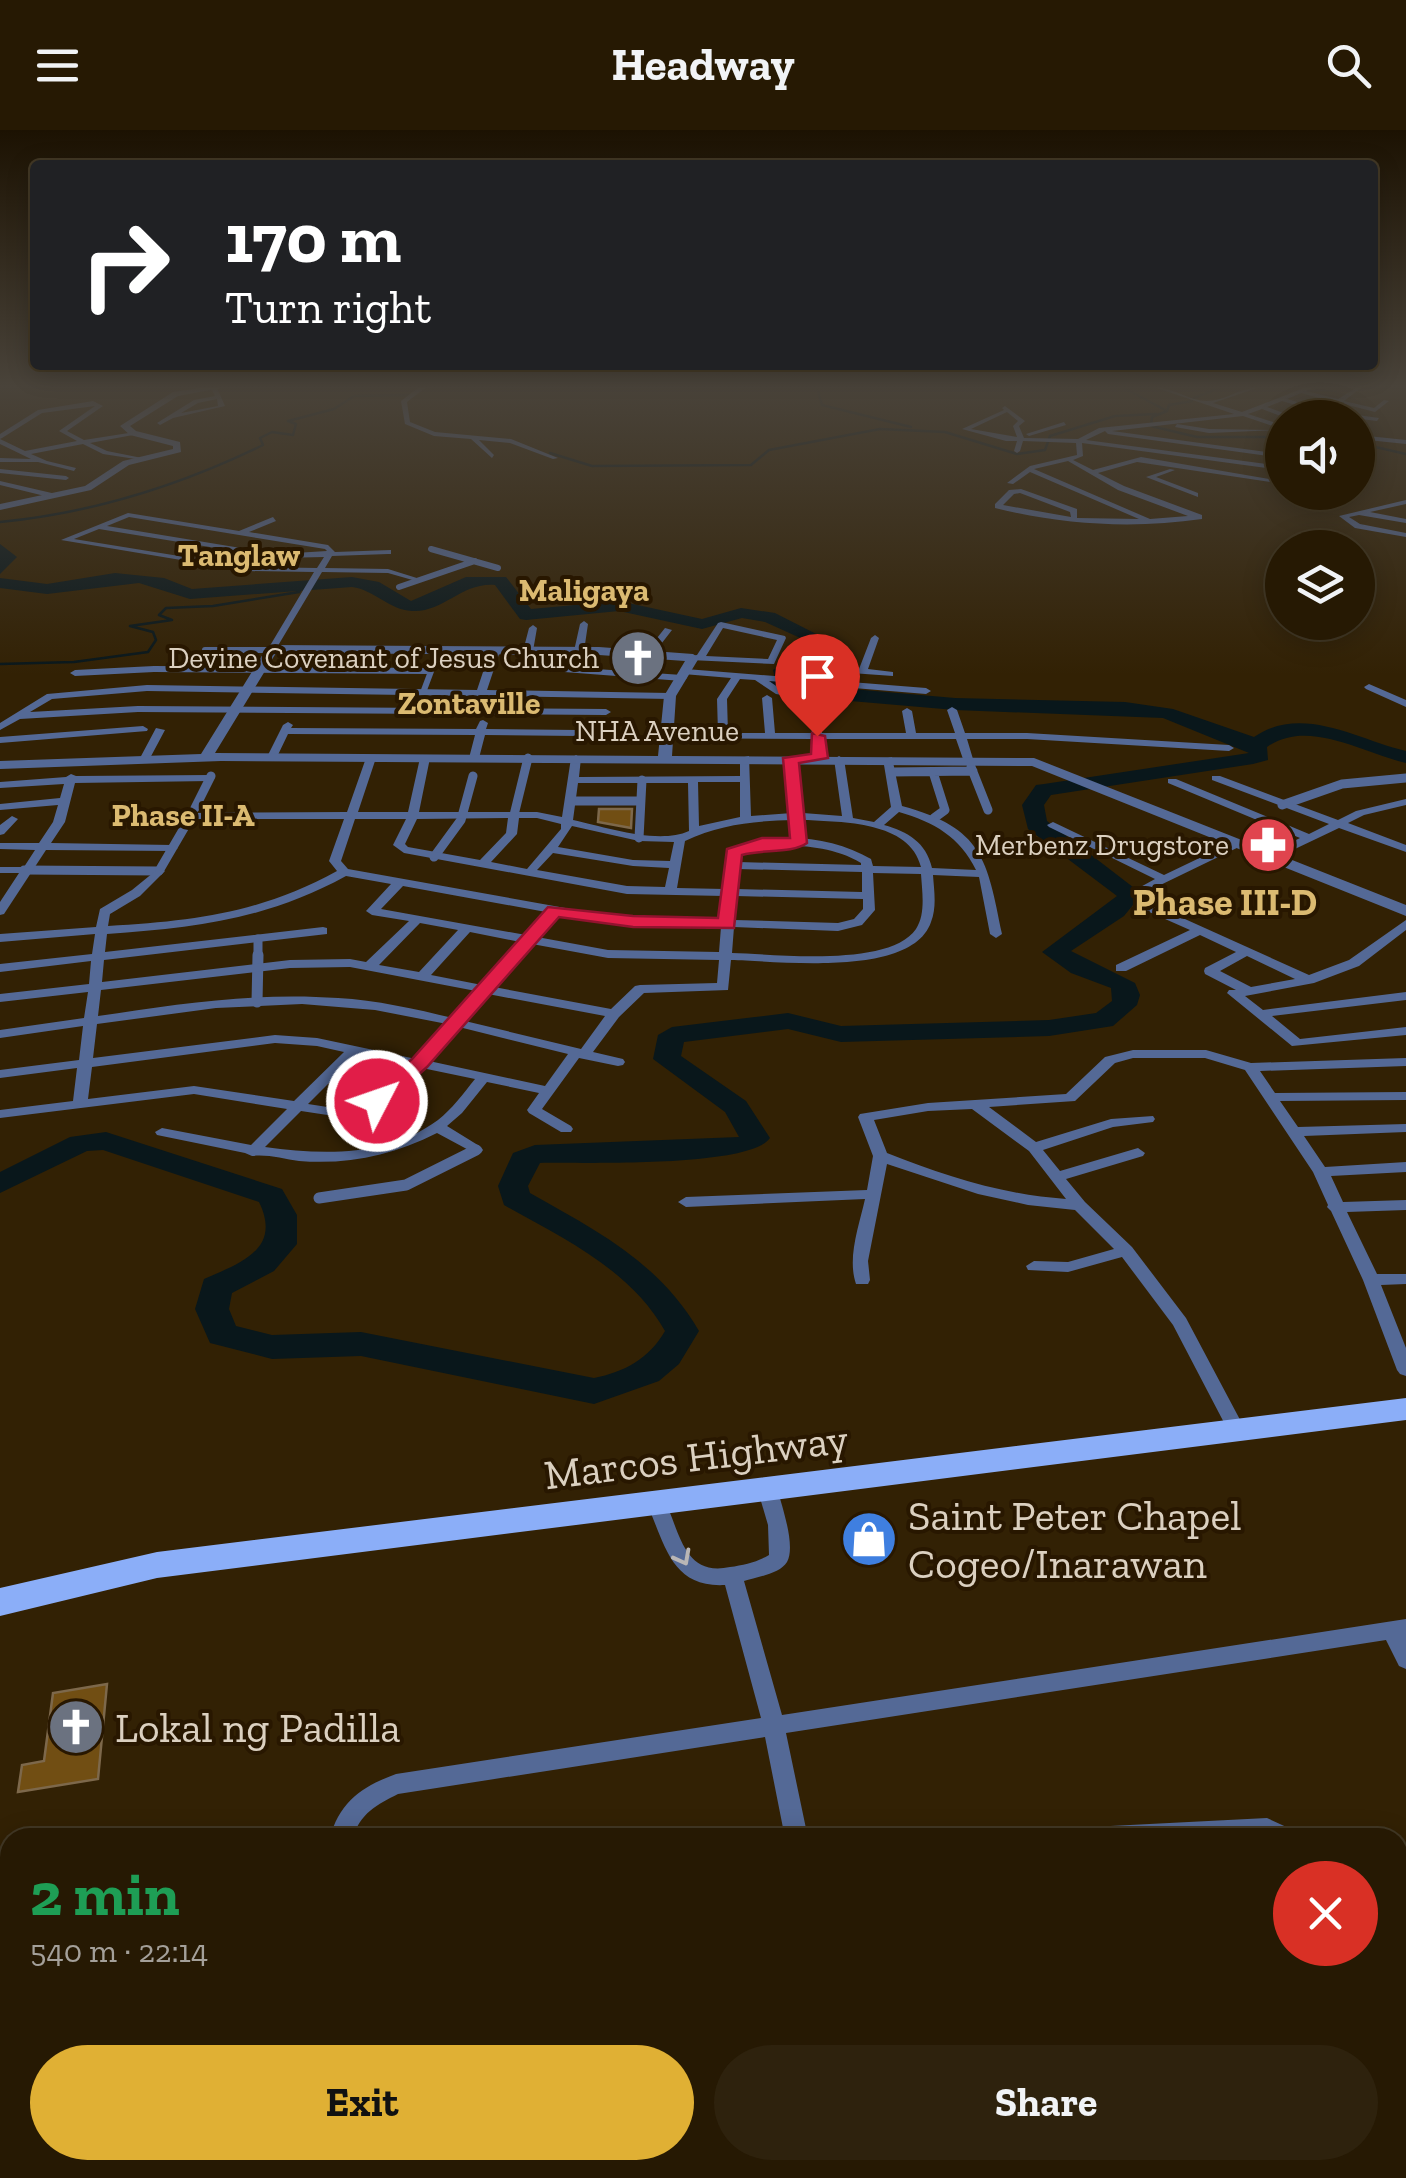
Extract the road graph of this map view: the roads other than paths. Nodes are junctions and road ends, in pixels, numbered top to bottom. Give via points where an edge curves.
1 (0, 484) edge
2 (54, 484) edge
3 (96, 484) edge
4 (1062, 484) edge
5 (1114, 484) edge
6 (1166, 484) edge
7 (38, 491) junction
8 (1195, 495) dead end
9 (53, 496) junction
10 (3, 505) edge
11 (1406, 505) edge
12 (1353, 512) junction
13 (1074, 517) junction
14 (273, 518) dead end
15 (1406, 521) edge
16 (1154, 522) junction
17 (98, 526) junction
18 (241, 532) junction
19 (1406, 535) edge
20 (210, 546) junction
21 (107, 547) junction
22 (430, 550) dead end
23 (95, 552) dead end
24 (388, 552) dead end
25 (183, 558) junction
26 (327, 558) junction
27 (475, 561) junction
28 (498, 568) dead end
29 (159, 569) dead end
30 (315, 580) junction
31 (416, 580) junction
32 (399, 587) dead end
33 (584, 624) dead end
34 (533, 628) dead end
35 (668, 630) dead end
36 (752, 630) junction
37 (875, 638) dead end
38 (835, 642) dead end
39 (205, 650) dead end
40 (272, 650) junction
41 (439, 650) junction
42 (495, 650) junction
43 (740, 650) junction
44 (528, 651) junction
45 (578, 651) junction
46 (648, 654) junction
47 (690, 666) junction
48 (820, 668) junction
49 (554, 669) dead end
50 (261, 670) junction
51 (430, 671) junction
52 (862, 672) junction
53 (75, 673) dead end
54 (890, 674) dead end
55 (737, 676) junction
56 (756, 677) junction
57 (811, 682) junction
58 (1369, 687) dead end
59 (248, 690) junction
60 (424, 690) junction
61 (483, 690) junction
62 (926, 691) dead end
63 (670, 696) junction
64 (767, 698) dead end
65 (1406, 704) edge
66 (238, 710) junction
67 (297, 710) junction
68 (472, 710) junction
69 (485, 710) junction
70 (907, 710) dead end
71 (952, 710) dead end
72 (606, 712) dead end
73 (14, 716) junction
74 (0, 727) edge
75 (143, 729) dead end
76 (160, 730) dead end
77 (285, 731) junction
78 (481, 732) junction
79 (579, 733) dead end
80 (666, 736) junction
81 (723, 736) junction
82 (770, 736) junction
83 (817, 736) junction
84 (912, 736) junction
85 (960, 736) junction
86 (0, 740) edge
87 (1229, 748) dead end
88 (206, 757) junction
89 (145, 758) junction
90 (272, 758) junction
91 (371, 758) junction
92 (425, 758) junction
93 (474, 758) junction
94 (528, 758) junction
95 (576, 758) junction
96 (666, 758) junction
97 (745, 758) junction
98 (791, 758) junction
99 (820, 758) junction
100 (839, 758) junction
101 (0, 765) edge
102 (890, 765) junction
103 (970, 765) junction
104 (933, 772) junction
105 (472, 776) dead end
106 (211, 777) joint
107 (71, 778) junction
108 (1216, 778) dead end
109 (1406, 778) edge
110 (746, 779) junction
111 (573, 780) junction
112 (642, 780) junction
113 (693, 780) junction
114 (1172, 781) dead end
115 (0, 785) edge
116 (570, 800) junction
117 (65, 801) junction
118 (640, 801) junction
119 (1406, 802) edge
120 (1282, 805) junction
121 (0, 807) edge
122 (897, 808) junction
123 (988, 810) dead end
124 (191, 815) junction
125 (466, 815) junction
126 (514, 815) junction
127 (350, 816) junction
128 (413, 816) junction
129 (12, 818) dead end
130 (746, 818) junction
131 (799, 818) junction
132 (934, 818) junction
133 (848, 820) junction
134 (566, 825) junction
135 (1052, 825) dead end
136 (876, 826) junction
137 (1334, 826) junction
138 (694, 830) junction
139 (0, 832) edge
140 (639, 838) junction
141 (1309, 838) junction
142 (680, 839) junction
143 (798, 843) junction
144 (1239, 843) junction
145 (0, 846) edge
146 (40, 846) junction
147 (172, 848) junction
148 (552, 849) junction
149 (1406, 849) edge
150 (1272, 856) junction
151 (434, 857) junction
152 (482, 865) junction
153 (672, 865) junction
154 (732, 865) junction
155 (0, 870) edge
156 (24, 870) junction
157 (868, 870) junction
158 (160, 871) junction
159 (927, 871) junction
160 (344, 872) junction
161 (529, 873) junction
162 (984, 874) junction
163 (1164, 879) junction
164 (400, 882) junction
165 (670, 892) junction
166 (730, 892) junction
167 (869, 896) junction
168 (0, 911) edge
169 (554, 911) junction
170 (1406, 912) edge
171 (254, 914) junction
172 (417, 920) junction
173 (727, 924) junction
174 (1406, 924) edge
175 (99, 928) junction
176 (466, 929) junction
177 (323, 931) dead end
178 (1198, 931) junction
179 (996, 934) dead end
180 (0, 938) edge
181 (258, 939) junction
182 (527, 941) junction
183 (1244, 952) junction
184 (95, 957) junction
185 (725, 957) junction
186 (369, 966) junction
187 (0, 968) edge
188 (260, 968) junction
189 (1120, 968) dead end
190 (423, 976) junction
191 (1309, 980) junction
192 (92, 988) junction
193 (484, 988) junction
194 (1249, 992) junction
195 (1406, 996) edge
196 (0, 998) edge
197 (258, 1002) junction
198 (614, 1014) junction
199 (1259, 1014) junction
200 (88, 1023) junction
201 (451, 1025) junction
202 (1406, 1030) edge
203 (0, 1034) edge
204 (1297, 1043) junction
205 (354, 1050) junction
206 (580, 1054) junction
207 (618, 1062) dead end
208 (1406, 1062) edge
209 (85, 1063) junction
210 (420, 1063) junction
211 (1291, 1065) junction
212 (1250, 1068) junction
213 (0, 1074) edge
214 (484, 1077) junction
215 (545, 1090) junction
216 (1406, 1096) edge
217 (1273, 1097) junction
218 (974, 1103) junction
219 (80, 1104) junction
220 (299, 1108) junction
221 (0, 1114) edge
222 (1148, 1120) dead end
223 (438, 1127) junction
224 (1406, 1128) edge
225 (566, 1129) dead end
226 (162, 1132) dead end
227 (1294, 1132) junction
228 (186, 1137) junction
229 (171, 1148) dead end
230 (1034, 1148) junction
231 (476, 1150) joint
232 (252, 1152) junction
233 (1138, 1154) dead end
234 (880, 1156) junction
235 (1406, 1166) edge
236 (1321, 1172) junction
237 (1059, 1176) junction
238 (875, 1194) junction
239 (318, 1198) dead end
240 (686, 1202) dead end
241 (1079, 1204) junction
242 (1406, 1205) edge
243 (1335, 1206) junction
244 (1126, 1251) junction
245 (1034, 1266) dead end
246 (1406, 1278) edge
247 (862, 1280) dead end
248 (1371, 1280) junction
249 (1406, 1370) edge
250 (1406, 1409) edge
251 (1238, 1430) junction
252 (768, 1492) junction
253 (658, 1504) junction
254 (732, 1576) junction
255 (0, 1602) edge
256 (1399, 1629) edge
257 (1406, 1660) edge
258 (774, 1726) junction
259 (345, 1828) edge
260 (795, 1828) edge

1 - 7 street
2 - 7 street
3 - 9 street
4 - 16 street
5 - 16 street via 1199,517
6 - 8 street
7 - 9 street
9 - 10 street
11 - 12 street
12 - 15 street
12 - 19 street via 1343,518
13 - 13 street via 1022,511 998,506 1021,491 1074,511
13 - 16 street
14 - 18 street
17 - 18 street via 128,515
17 - 20 street
17 - 21 street via 65,540
18 - 20 street
18 - 26 street via 328,547
20 - 25 street
20 - 26 street
21 - 23 street
21 - 25 street
22 - 27 street
24 - 26 street
25 - 29 street
25 - 30 street
26 - 30 street
27 - 28 street
27 - 31 street
30 - 31 street via 388,572
30 - 40 street
31 - 32 street
33 - 45 street
34 - 44 street
35 - 46 street
36 - 43 street
36 - 43 street via 782,638 772,662
36 - 47 street via 720,625
37 - 52 street
38 - 48 street
39 - 40 street
40 - 41 street
40 - 50 street
41 - 42 street
41 - 51 street
42 - 44 street
42 - 61 street
43 - 47 street
44 - 45 street
45 - 46 street
46 - 47 street
47 - 49 street
47 - 55 street
47 - 63 street
48 - 52 street
48 - 57 street
50 - 51 street
50 - 53 street
50 - 59 street
51 - 60 street
52 - 54 street
55 - 56 street
55 - 81 street via 722,699
56 - 57 street
56 - 83 street via 780,692 812,698
57 - 62 street
58 - 65 street
59 - 60 street
59 - 66 street
59 - 73 street via 147,688 50,696
60 - 61 street
61 - 63 street
61 - 68 street
63 - 80 street
64 - 82 street
66 - 67 street
66 - 73 street via 97,707
66 - 88 street
67 - 68 street
67 - 77 street
68 - 69 street
69 - 72 street
69 - 78 street
70 - 84 street
71 - 85 street
73 - 74 street
75 - 86 street
76 - 89 street
77 - 78 street
77 - 90 street
78 - 79 street
78 - 93 street
80 - 81 street
80 - 96 street
81 - 82 street
82 - 83 street
83 - 84 street
83 - 99 street
84 - 85 street
85 - 87 street
85 - 103 street
88 - 89 street, NHA Avenue
88 - 90 street, NHA Avenue
89 - 101 street, NHA Avenue
90 - 91 street, NHA Avenue
91 - 92 street, NHA Avenue
91 - 127 street
92 - 93 street, NHA Avenue
92 - 128 street
93 - 94 street, NHA Avenue
94 - 95 street, NHA Avenue
94 - 126 street
95 - 96 street, NHA Avenue
95 - 111 street
96 - 97 street, NHA Avenue
97 - 98 street, NHA Avenue
97 - 110 street
98 - 99 street, NHA Avenue
98 - 131 street
99 - 100 street, NHA Avenue
100 - 102 street, NHA Avenue
100 - 133 street
102 - 103 street, NHA Avenue
102 - 104 street
102 - 122 street
103 - 104 street
103 - 123 street
103 - 144 street, NHA Avenue via 1034,762
104 - 132 street via 946,810
105 - 125 street
106 - 107 street
106 - 124 street
107 - 115 street
107 - 117 street
108 - 120 street
109 - 120 street via 1350,781
110 - 113 street
110 - 130 street
111 - 112 street
111 - 116 street
112 - 113 street
112 - 118 street
113 - 138 street
114 - 141 street
116 - 118 street
116 - 134 street
117 - 121 street
117 - 146 street
118 - 140 street
119 - 137 street via 1384,804
120 - 137 street
122 - 132 street
122 - 136 street
124 - 127 street
124 - 147 street
125 - 126 street
125 - 128 street
125 - 151 street
126 - 134 street
126 - 152 street via 511,834
127 - 128 street
127 - 160 street via 336,861
128 - 151 street via 399,847
129 - 139 street
130 - 131 street
130 - 138 street
131 - 133 street
131 - 143 street
132 - 162 street via 973,848
133 - 136 street
134 - 140 street
134 - 148 street
135 - 163 street
136 - 159 street via 914,842
137 - 141 street
137 - 149 street
138 - 142 street
140 - 142 street
141 - 150 street
142 - 153 street
143 - 154 street via 743,846
143 - 157 street via 840,847 867,861
144 - 150 street, NHA Avenue
144 - 163 street
145 - 146 street
146 - 147 street
146 - 156 street
147 - 158 street
148 - 153 street
148 - 161 street
150 - 170 street, NHA Avenue
151 - 152 street
152 - 161 street
153 - 165 street
154 - 157 street
154 - 166 street
155 - 156 street
156 - 158 street
156 - 168 street
157 - 159 street
157 - 167 street
158 - 175 street via 104,912
159 - 162 street
159 - 185 street via 931,915 921,932 894,948 861,960
160 - 164 street
160 - 171 street via 308,896
161 - 165 street
162 - 179 street
163 - 178 street via 1141,890 1152,908
164 - 169 street
164 - 172 street via 372,911
165 - 166 street
166 - 167 street
166 - 173 street
167 - 173 street via 869,910 858,922 838,927
169 - 173 street via 633,922
169 - 182 street
171 - 175 street
171 - 181 street
172 - 176 street
172 - 186 street
173 - 185 street
174 - 191 street via 1354,963
175 - 180 street
175 - 184 street
176 - 182 street
176 - 190 street
177 - 181 street
178 - 183 street
178 - 189 street
181 - 184 street
181 - 188 street
182 - 185 street via 608,954
182 - 193 street
183 - 191 street
183 - 194 street via 1210,971
184 - 187 street
184 - 192 street
185 - 198 street via 723,987 644,988
186 - 188 street
186 - 190 street
188 - 192 street
188 - 197 street
190 - 193 street
191 - 194 street
192 - 196 street
192 - 200 street
193 - 198 street
193 - 201 street
194 - 199 street via 1234,993
195 - 199 street
197 - 200 street
197 - 201 street via 343,1002
198 - 206 street
199 - 204 street
200 - 203 street
200 - 209 street
201 - 206 street
201 - 210 street
202 - 204 street
204 - 211 street
205 - 209 street via 274,1039
205 - 210 street
205 - 220 street
206 - 207 street
206 - 215 street
208 - 211 street
209 - 213 street
209 - 219 street
210 - 214 street
210 - 220 street via 377,1101 334,1112
211 - 212 street
212 - 217 street
212 - 218 street via 1206,1054 1133,1054 1110,1060 1070,1098
214 - 215 street
214 - 223 street
215 - 225 street via 534,1110
216 - 217 street
217 - 227 street
218 - 230 street
218 - 234 street via 865,1117
219 - 220 street via 194,1090
219 - 221 street
220 - 232 street
222 - 230 street via 1111,1123
223 - 231 street
223 - 232 street via 364,1156 294,1159
224 - 227 street
226 - 228 street
227 - 236 street
228 - 229 street
228 - 232 street
230 - 237 street
231 - 239 street via 406,1184
233 - 237 street
234 - 238 street
234 - 241 street via 942,1182 1040,1203
235 - 236 street
236 - 243 street
237 - 241 street
238 - 240 street
238 - 247 street
241 - 244 street
242 - 243 street
243 - 248 street
244 - 245 street via 1068,1268
244 - 251 street via 1180,1322
246 - 248 street
248 - 249 street
250 - 251 main road, Marcos Highway
251 - 252 main road, Marcos Highway
252 - 253 main road, Marcos Highway
252 - 254 street via 778,1558
253 -> 254 street via 688,1572 701,1579
253 - 255 main road, Marcos Highway via 157,1566
254 - 258 street
256 - 257 street
256 - 258 street
258 - 259 street via 396,1784 370,1794
258 - 260 street

